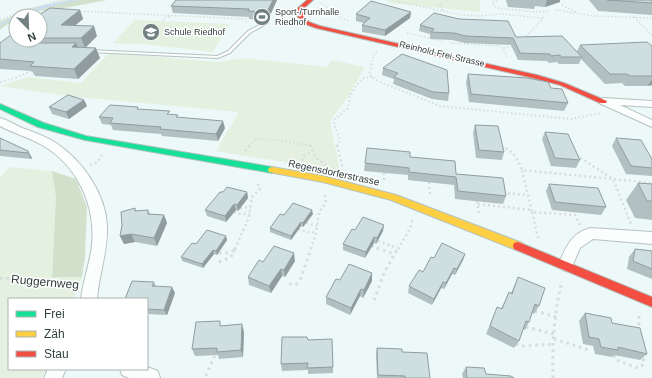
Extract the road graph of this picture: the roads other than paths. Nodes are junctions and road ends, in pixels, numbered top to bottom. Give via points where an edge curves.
1 (310, 0) edge
2 (266, 23) edge
3 (88, 50) edge
4 (652, 104) edge
5 (0, 106) edge
6 (605, 107) junction
7 (0, 121) edge
8 (652, 124) edge
9 (652, 238) edge
10 (566, 265) junction
11 (89, 293) edge
12 (652, 302) edge
13 (131, 370) edge
14 (151, 378) edge

1 - 6 street, Reinhold-Frei-Strasse via 301,8 300,16 318,27 536,76 562,84
2 - 3 lane via 249,32 229,52 218,57
4 - 6 street, Reinhold-Frei-Strasse
5 - 10 street, Regensdorferstrasse via 23,118 85,138 357,186 393,197
6 - 8 street, Reinhold-Frei-Strasse
7 - 11 street via 51,145 62,153 78,169 89,189 99,216 99,247
9 - 10 street via 590,233 574,245
10 - 12 street, Regensdorferstrasse
13 - 14 street

